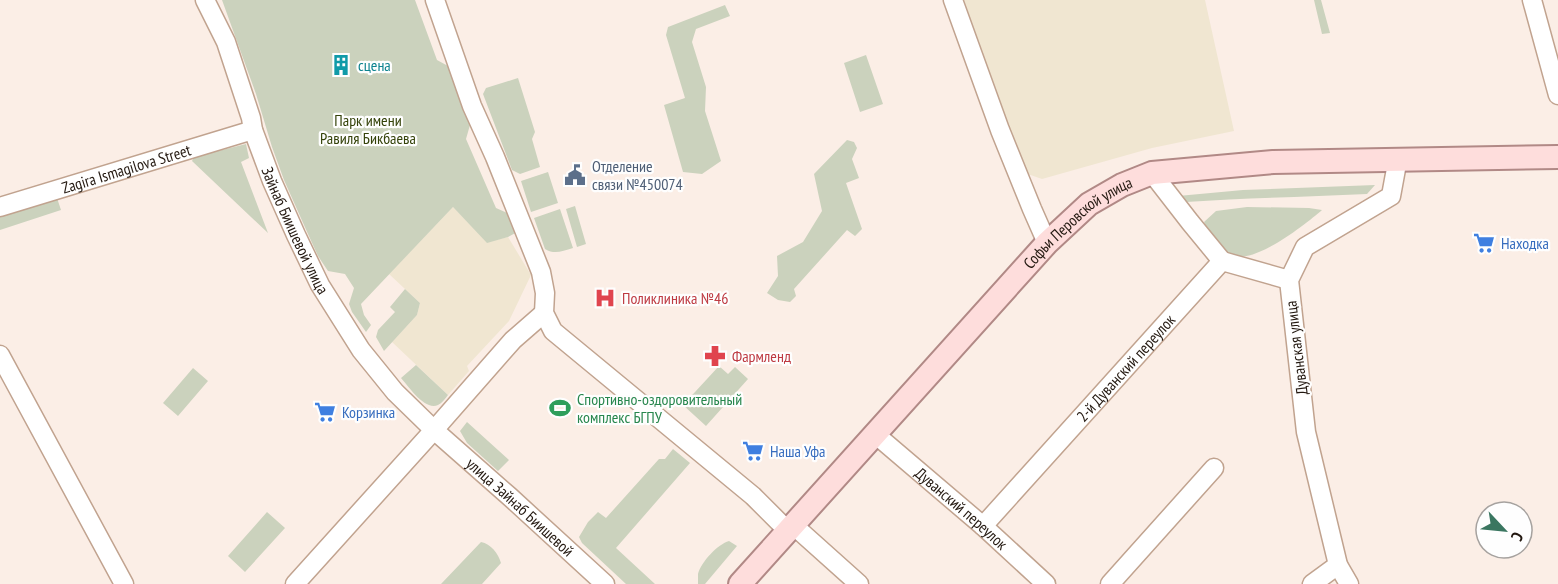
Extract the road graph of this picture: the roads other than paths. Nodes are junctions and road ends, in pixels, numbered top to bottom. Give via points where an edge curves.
1 (205, 0) edge
2 (435, 0) edge
3 (953, 0) edge
4 (1532, 0) edge
5 (1558, 95) edge
6 (254, 130) junction
7 (1558, 157) edge
8 (1398, 158) junction
9 (1152, 173) junction
10 (0, 207) edge
11 (1047, 243) junction
12 (1222, 261) junction
13 (1289, 280) junction
14 (544, 314) junction
15 (0, 355) edge
16 (434, 430) junction
17 (875, 434) junction
18 (1214, 468) dead end
19 (983, 526) junction
20 (790, 527) junction
21 (1338, 565) junction
22 (124, 584) edge
23 (295, 584) edge
24 (605, 584) edge
25 (740, 584) edge
26 (859, 584) edge
27 (1046, 584) edge
28 (1110, 584) edge
29 (1312, 584) edge
30 (1348, 584) edge

1 - 6 street, Зайнаб Биишевой улица via 226,42
2 - 14 street via 472,106 541,272
3 - 11 street via 1000,130
4 - 5 street
6 - 10 street, Zagira Ismagilova Street
6 - 16 street, Зайнаб Биишевой улица via 272,181 320,285 361,350 395,392
7 - 8 main road, Софьи Перовской улица
8 - 9 main road, Софьи Перовской улица via 1272,162
8 - 13 street, Дуванская улица via 1391,196 1305,247
9 - 11 main road, Софьи Перовской улица via 1089,204
9 - 12 street
11 - 17 main road, Софьи Перовской улица
12 - 13 street
12 - 19 street, 2-й Дуванский переулок
13 - 21 street, Дуванская улица via 1306,432
14 - 16 street via 513,340
14 - 20 street via 553,331
15 - 22 street
16 - 23 street
16 - 24 street, улица Зайнаб Биишевой
17 - 19 street, Дуванский переулок
17 - 20 main road, Софьи Перовской улица
18 - 28 street
19 - 27 street, Дуванский переулок
20 - 25 main road, Софьи Перовской улица
20 - 26 street
21 - 29 street
21 - 30 street, Дуванская улица

